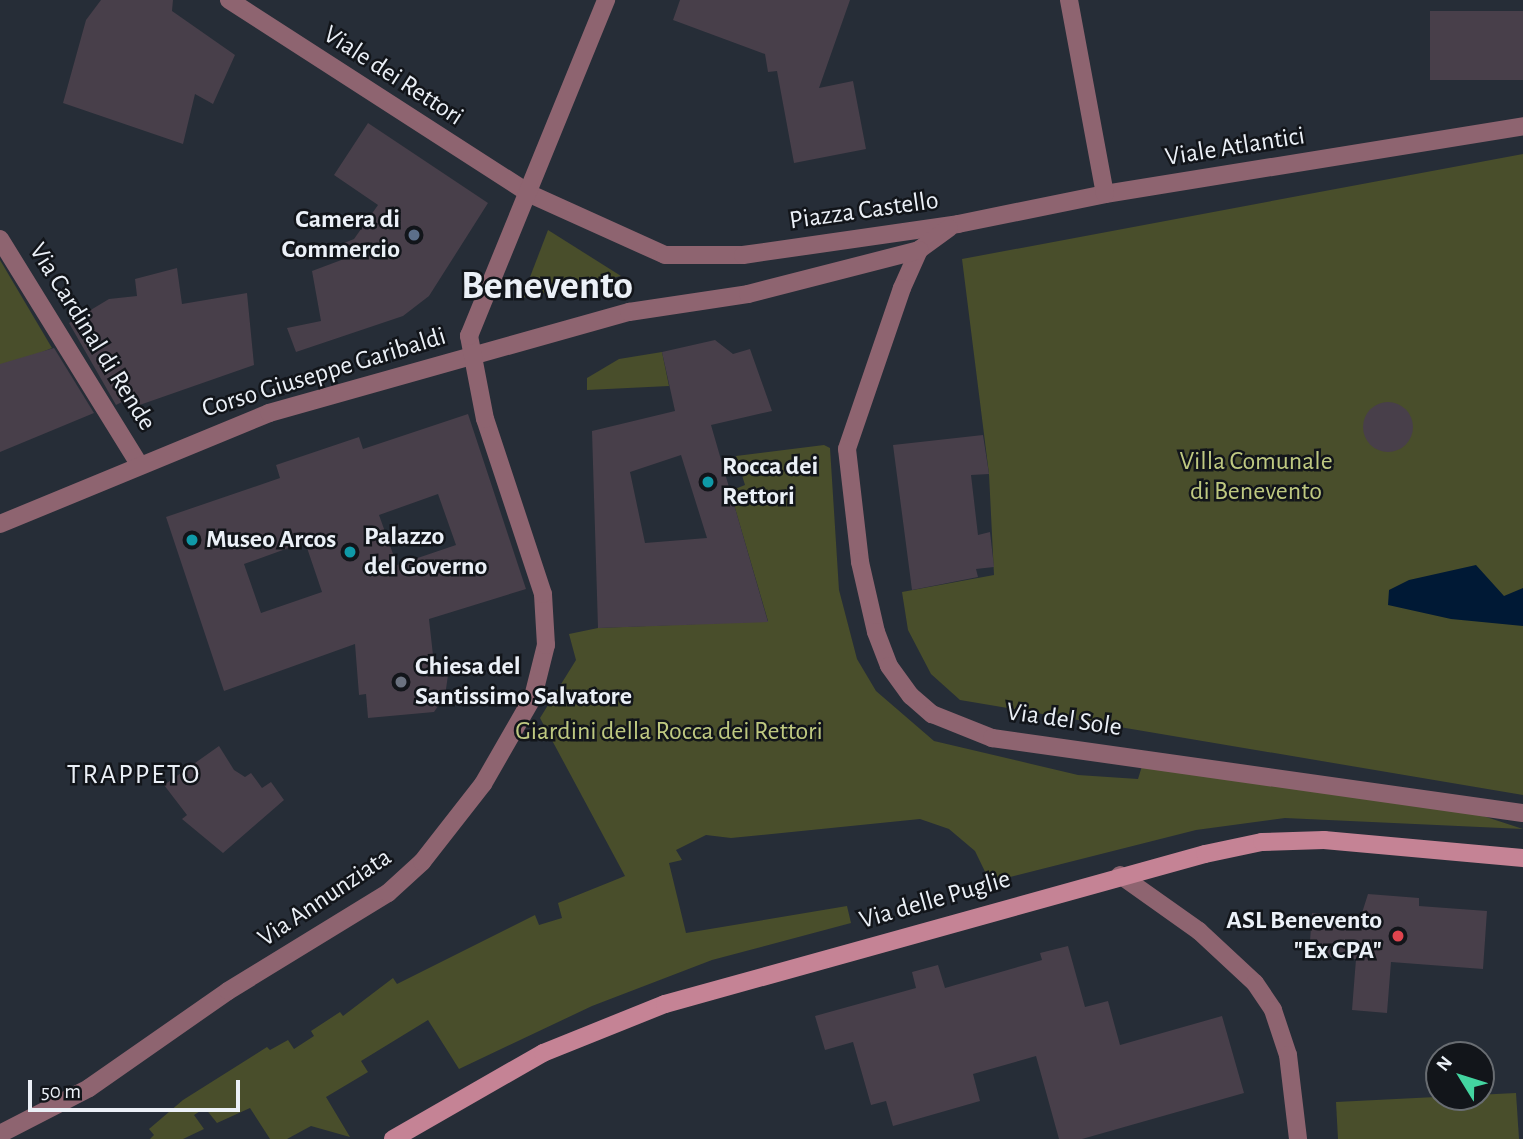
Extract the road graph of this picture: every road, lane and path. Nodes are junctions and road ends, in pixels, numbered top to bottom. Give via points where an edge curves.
1 (229, 0) edge
2 (606, 0) edge
3 (1069, 0) edge
4 (1523, 126) edge
5 (530, 194) junction
6 (1105, 194) junction
7 (955, 224) junction
8 (0, 239) edge
9 (919, 250) junction
10 (743, 255) joint
11 (470, 355) junction
12 (858, 404) joint
13 (139, 464) junction
14 (0, 524) edge
15 (1523, 814) edge
16 (1523, 858) edge
17 (1120, 875) junction
18 (0, 1134) edge
19 (393, 1139) edge
20 (1298, 1139) edge

1 - 5 street, Viale dei Rettori
2 - 5 street
3 - 6 street
4 - 6 street, Viale Atlantici
5 - 10 street, Viale dei Rettori via 665,256
5 - 11 street via 469,336
6 - 7 street, Viale Atlantici
7 - 9 street, Piazza Castello
7 - 10 street, Piazza Castello
8 - 13 street, Via Cardinal di Rende
9 - 11 street, Piazza Castello via 730,296 629,312
9 - 12 street, Piazza Castello
11 - 13 street, Corso Giuseppe Garibaldi via 269,413
11 - 18 street, Via Annunziata via 485,419 543,594 546,645 533,697 483,784 422,862 388,893 228,991 89,1088
12 - 15 street, Via del Sole via 847,449 860,562 876,632 889,666 932,714 992,738
13 - 14 street, Corso Giuseppe Garibaldi
16 - 17 street, Via delle Puglie via 1324,840 1262,842
17 - 19 street, Via delle Puglie via 666,1004 543,1053
17 - 20 street via 1199,931 1255,983 1273,1010 1288,1055

